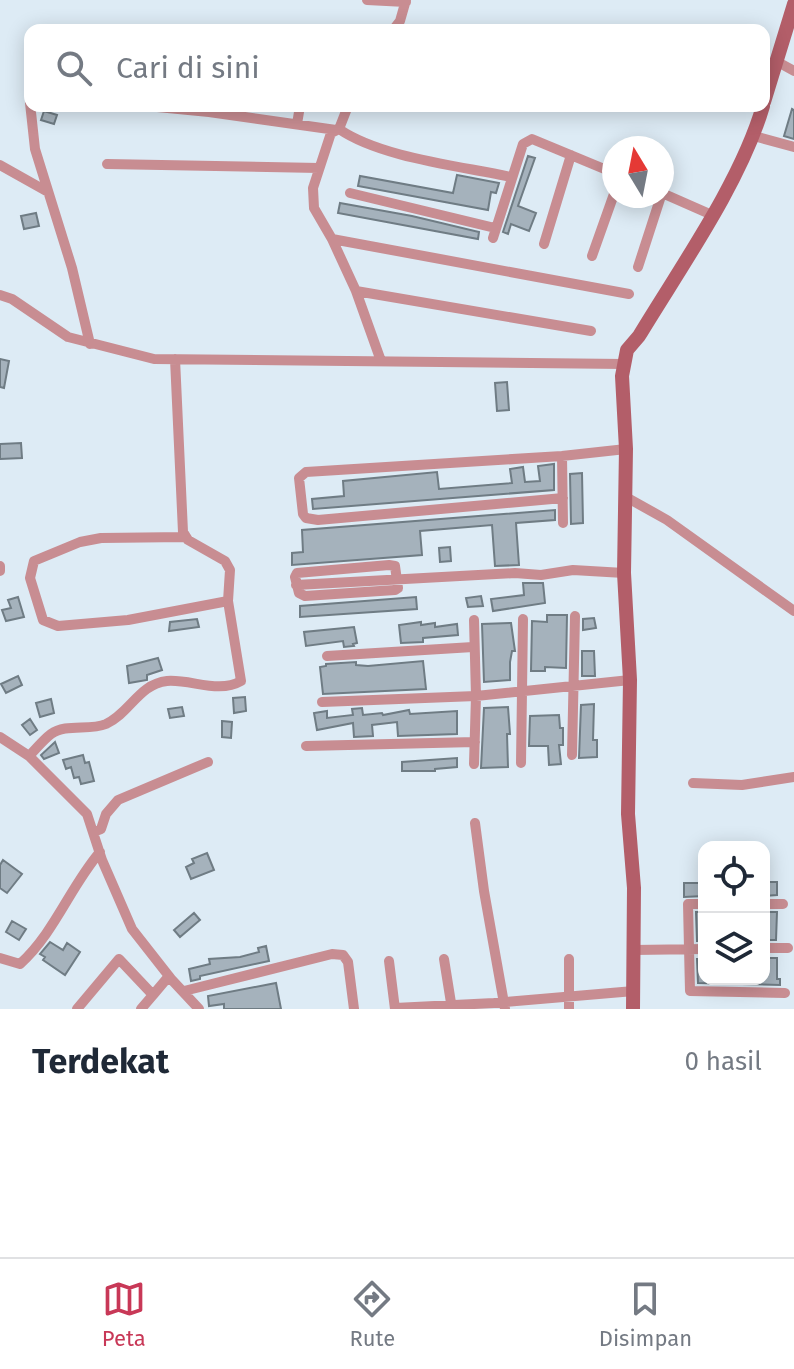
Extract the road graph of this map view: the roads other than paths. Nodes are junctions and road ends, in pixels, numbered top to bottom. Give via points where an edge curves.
1 (367, 0) edge
2 (406, 1) edge
3 (794, 4) edge
4 (396, 24) edge
5 (776, 61) junction
6 (794, 71) edge
7 (770, 82) edge
8 (31, 112) edge
9 (256, 112) edge
10 (299, 112) edge
11 (345, 112) edge
12 (762, 112) edge
13 (297, 124) junction
14 (338, 129) junction
15 (754, 136) junction
16 (794, 147) edge
17 (571, 155) junction
18 (107, 164) dead end
19 (0, 165) edge
20 (319, 168) junction
21 (602, 168) edge
22 (511, 177) junction
23 (48, 192) junction
24 (350, 193) dead end
25 (674, 199) edge
26 (609, 208) edge
27 (657, 208) edge
28 (712, 215) junction
29 (332, 239) junction
30 (544, 244) dead end
31 (592, 256) dead end
32 (638, 267) dead end
33 (356, 291) junction
34 (629, 294) dead end
35 (0, 295) edge
36 (591, 331) dead end
37 (90, 344) junction
38 (175, 359) junction
39 (381, 361) junction
40 (624, 364) junction
41 (626, 449) junction
42 (562, 456) junction
43 (626, 497) junction
44 (563, 498) junction
45 (563, 523) dead end
46 (185, 537) junction
47 (624, 573) junction
48 (296, 585) dead end
49 (228, 601) junction
50 (794, 611) edge
51 (575, 616) dead end
52 (523, 619) dead end
53 (474, 620) dead end
54 (473, 647) junction
55 (327, 656) dead end
56 (630, 680) junction
57 (574, 687) junction
58 (523, 691) junction
59 (476, 696) junction
60 (322, 702) dead end
61 (0, 737) edge
62 (475, 742) junction
63 (306, 746) dead end
64 (572, 755) dead end
65 (29, 756) junction
66 (208, 762) dead end
67 (521, 763) dead end
68 (474, 764) dead end
69 (794, 777) edge
70 (693, 783) dead end
71 (475, 823) dead end
72 (93, 832) junction
73 (100, 852) junction
74 (698, 904) edge
75 (770, 904) edge
76 (783, 904) dead end
77 (770, 948) edge
78 (788, 948) dead end
79 (690, 949) junction
80 (698, 949) edge
81 (634, 950) junction
82 (0, 958) edge
83 (444, 959) dead end
84 (569, 959) dead end
85 (389, 961) dead end
86 (169, 976) junction
87 (184, 991) junction
88 (634, 991) junction
89 (785, 993) dead end
90 (153, 995) junction
91 (570, 996) junction
92 (451, 1005) edge
93 (505, 1005) edge
94 (394, 1007) edge
95 (77, 1009) edge
96 (141, 1009) edge
97 (199, 1009) edge
98 (354, 1009) edge
99 (569, 1009) edge
100 (633, 1009) edge

1 - 2 street
2 - 4 street
3 - 5 street
5 - 6 street
5 - 7 street
8 - 23 street
9 - 13 street
10 - 13 street
11 - 14 street
12 - 15 street
13 - 14 street
14 - 20 street via 331,133
14 - 22 street via 417,157
15 - 16 street
15 - 28 street
17 - 21 street
17 - 22 street via 532,139 523,144
17 - 30 street
18 - 20 street
19 - 23 street
20 - 29 street via 314,208
22 - 24 street via 494,233
23 - 37 street
25 - 28 street
26 - 31 street
27 - 32 street
28 - 40 street via 627,350
29 - 33 street
29 - 34 street
33 - 36 street
33 - 39 street
35 - 37 street via 68,337
37 - 38 street
38 - 39 street
38 - 46 street
39 - 40 street
40 - 41 street
41 - 42 street
41 - 43 street
42 - 44 street
42 - 44 street via 306,472 299,478 303,514 318,520
43 - 47 street
43 - 50 street
44 - 45 street
46 - 49 street via 228,566
46 - 49 street via 101,538 34,561 30,578 43,620 58,626 128,620
47 - 48 street via 573,570
47 - 56 street
49 - 65 street via 241,681 232,686 154,684 105,724 52,733
51 - 57 street
52 - 58 street
53 - 54 street
54 - 55 street
54 - 59 street
56 - 57 street
56 - 81 street
57 - 58 street
57 - 64 street
58 - 59 street
58 - 67 street
59 - 60 street
59 - 62 street
61 - 65 street
62 - 63 street
62 - 68 street
65 - 72 street via 87,814
66 - 72 street via 118,800 101,829
69 - 70 street via 742,785
71 - 93 street
72 - 73 street
73 - 82 street via 32,953 20,964
73 - 86 street via 132,929
74 - 79 street via 688,904
75 - 76 street
77 - 78 street
79 - 80 street
79 - 81 street
79 - 89 street via 690,991
81 - 88 street
83 - 92 street
84 - 91 street
85 - 94 street
86 - 87 street
86 - 90 street
87 - 97 street
87 - 98 street via 343,955
88 - 91 street
88 - 100 street
90 - 95 street via 119,959
90 - 96 street
91 - 93 street
91 - 99 street
92 - 93 street via 494,997
92 - 94 street

